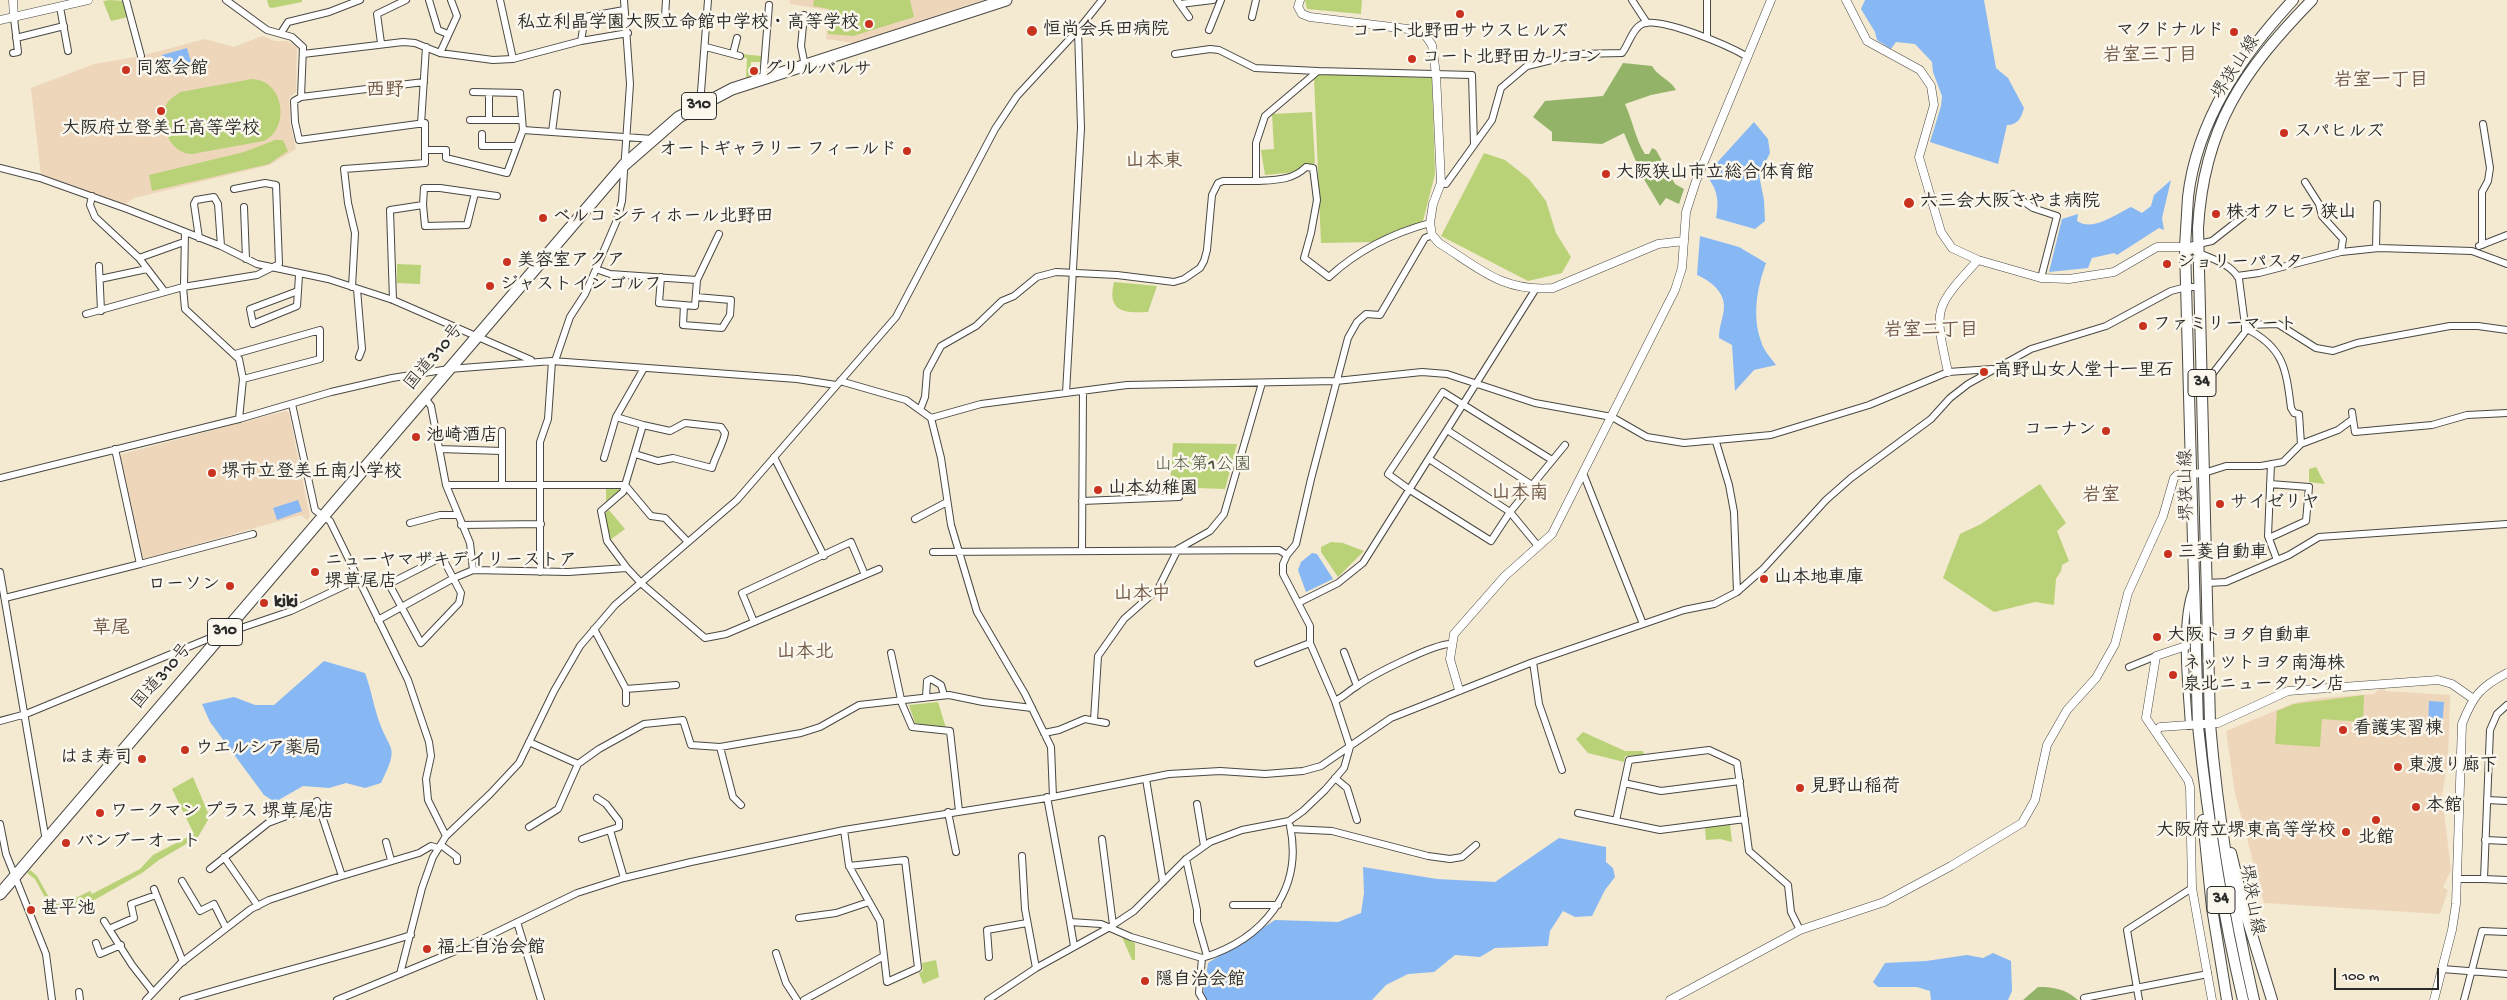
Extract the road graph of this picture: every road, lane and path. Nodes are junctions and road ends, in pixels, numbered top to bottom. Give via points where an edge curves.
1 (13, 0) edge
2 (88, 0) edge
3 (126, 0) edge
4 (226, 0) edge
5 (360, 0) edge
6 (406, 0) edge
7 (429, 0) edge
8 (452, 0) edge
9 (500, 0) edge
10 (624, 0) edge
11 (666, 0) edge
12 (708, 0) edge
13 (1006, 0) edge
14 (1102, 0) edge
15 (1212, 0) edge
16 (1221, 0) edge
17 (1256, 0) edge
18 (1300, 0) edge
19 (1632, 0) edge
20 (1707, 0) edge
21 (1771, 0) edge
22 (1846, 0) edge
23 (2293, 0) edge
24 (2312, 0) edge
25 (1178, 2) edge
26 (769, 5) dead end
27 (60, 7) junction
28 (624, 10) junction
29 (804, 15) dead end
30 (665, 16) dead end
31 (1189, 17) dead end
32 (1252, 17) dead end
33 (14, 18) junction
34 (0, 20) edge
35 (1647, 23) junction
36 (64, 26) junction
37 (1078, 30) junction
38 (1209, 30) dead end
39 (281, 33) junction
40 (628, 33) junction
41 (448, 34) junction
42 (1707, 36) junction
43 (16, 38) junction
44 (737, 38) dead end
45 (582, 41) junction
46 (381, 43) junction
47 (706, 47) junction
48 (426, 48) junction
49 (68, 52) dead end
50 (13, 53) dead end
51 (440, 53) junction
52 (303, 54) junction
53 (732, 54) junction
54 (1175, 54) dead end
55 (141, 56) dead end
56 (740, 56) dead end
57 (1746, 56) junction
58 (513, 58) junction
59 (805, 66) junction
60 (1318, 71) junction
61 (1436, 74) junction
62 (763, 80) junction
63 (424, 82) junction
64 (473, 92) dead end
65 (489, 92) junction
66 (557, 93) dead end
67 (301, 97) junction
68 (700, 105) junction
69 (470, 120) dead end
70 (489, 120) junction
71 (522, 120) junction
72 (421, 124) junction
73 (2483, 124) dead end
74 (522, 130) junction
75 (552, 132) junction
76 (482, 134) dead end
77 (626, 137) junction
78 (653, 139) junction
79 (1474, 145) junction
80 (516, 146) junction
81 (425, 150) junction
82 (624, 166) junction
83 (0, 168) edge
84 (1256, 181) junction
85 (2306, 182) dead end
86 (1441, 183) junction
87 (234, 189) dead end
88 (475, 193) junction
89 (2013, 194) dead end
90 (92, 196) junction
91 (497, 196) dead end
92 (2377, 204) dead end
93 (423, 205) junction
94 (244, 207) dead end
95 (2245, 215) dead end
96 (1430, 223) junction
97 (185, 232) junction
98 (719, 234) dead end
99 (2507, 234) edge
100 (1432, 235) junction
101 (199, 238) junction
102 (1684, 241) junction
103 (184, 242) junction
104 (2482, 245) junction
105 (221, 246) junction
106 (2185, 247) junction
107 (2376, 248) junction
108 (2199, 250) junction
109 (2472, 251) junction
110 (2341, 252) junction
111 (139, 258) junction
112 (246, 259) junction
113 (1978, 260) junction
114 (2507, 264) edge
115 (99, 266) dead end
116 (147, 269) junction
117 (273, 269) junction
118 (596, 269) junction
119 (1071, 274) junction
120 (299, 275) junction
121 (2237, 276) junction
122 (661, 277) junction
123 (2041, 278) junction
124 (100, 280) junction
125 (697, 280) junction
126 (184, 287) junction
127 (2186, 287) junction
128 (2200, 287) junction
129 (354, 288) junction
130 (1535, 290) junction
131 (298, 291) junction
132 (165, 292) junction
133 (696, 297) junction
134 (393, 300) junction
135 (684, 305) junction
136 (101, 310) junction
137 (86, 314) dead end
138 (2245, 327) junction
139 (2507, 330) edge
140 (475, 338) junction
141 (234, 354) junction
142 (359, 357) dead end
143 (532, 361) junction
144 (553, 361) junction
145 (644, 368) junction
146 (449, 369) junction
147 (1993, 369) junction
148 (1948, 372) junction
149 (243, 379) junction
150 (1336, 381) junction
151 (838, 383) junction
152 (1262, 383) junction
153 (1476, 384) junction
154 (2202, 388) junction
155 (1083, 391) junction
156 (1066, 393) junction
157 (425, 398) junction
158 (292, 404) junction
159 (1464, 404) junction
160 (920, 410) junction
161 (2507, 413) edge
162 (616, 417) junction
163 (1612, 417) junction
164 (931, 418) junction
165 (239, 419) junction
166 (643, 425) junction
167 (1447, 430) junction
168 (502, 431) dead end
169 (1716, 442) junction
170 (2301, 444) junction
171 (1565, 445) dead end
172 (439, 449) junction
173 (115, 450) junction
174 (502, 451) junction
175 (634, 454) junction
176 (774, 457) junction
177 (604, 458) dead end
178 (1429, 459) junction
179 (1552, 460) junction
180 (2270, 464) junction
181 (1583, 473) junction
182 (2204, 473) junction
183 (2190, 474) junction
184 (0, 478) edge
185 (2270, 484) junction
186 (446, 485) junction
187 (502, 485) junction
188 (541, 485) junction
189 (625, 485) junction
190 (1532, 485) junction
191 (1410, 490) junction
192 (1179, 496) dead end
193 (1082, 501) junction
194 (947, 502) junction
195 (1510, 512) junction
196 (458, 515) junction
197 (323, 516) junction
198 (915, 519) dead end
199 (410, 523) dead end
200 (540, 524) junction
201 (2507, 524) edge
202 (461, 525) junction
203 (253, 534) dead end
204 (2269, 538) junction
205 (688, 542) junction
206 (1538, 546) junction
207 (1178, 549) junction
208 (1082, 550) junction
209 (960, 551) junction
210 (933, 552) dead end
211 (1287, 555) junction
212 (824, 556) junction
213 (2277, 560) junction
214 (140, 564) junction
215 (627, 568) junction
216 (879, 569) dead end
217 (474, 570) junction
218 (0, 572) edge
219 (540, 572) junction
220 (865, 575) junction
221 (454, 578) junction
222 (359, 579) junction
223 (642, 584) junction
224 (2195, 584) junction
225 (2207, 584) junction
226 (1737, 592) junction
227 (5, 598) junction
228 (1298, 603) junction
229 (402, 608) junction
230 (378, 620) junction
231 (754, 622) junction
232 (1643, 624) junction
233 (594, 629) junction
234 (226, 630) junction
235 (219, 639) junction
236 (1310, 643) junction
237 (1451, 644) junction
238 (2186, 646) junction
239 (1344, 652) dead end
240 (891, 654) dead end
241 (2156, 656) junction
242 (1533, 662) junction
243 (1258, 663) dead end
244 (2129, 667) dead end
245 (2507, 674) edge
246 (676, 685) dead end
247 (1357, 686) junction
248 (626, 689) junction
249 (1459, 690) junction
250 (944, 695) junction
251 (926, 698) junction
252 (2472, 698) junction
253 (901, 701) junction
254 (1335, 701) junction
255 (626, 703) dead end
256 (2507, 705) edge
257 (1032, 708) junction
258 (26, 714) junction
259 (1094, 720) junction
260 (0, 721) edge
261 (1106, 723) dead end
262 (2210, 724) junction
263 (2193, 726) junction
264 (2156, 731) junction
265 (1044, 733) junction
266 (529, 742) junction
267 (720, 747) junction
268 (1350, 747) junction
269 (578, 764) junction
270 (1562, 770) dead end
271 (1335, 778) junction
272 (1146, 779) junction
273 (1740, 781) junction
274 (1624, 783) junction
275 (1050, 797) junction
276 (596, 798) dead end
277 (2205, 799) junction
278 (317, 800) dead end
279 (2487, 800) junction
280 (2218, 801) junction
281 (2507, 801) edge
282 (1197, 804) dead end
283 (741, 805) dead end
284 (960, 811) junction
285 (948, 812) junction
286 (1578, 813) dead end
287 (292, 814) dead end
288 (1745, 818) junction
289 (1357, 820) dead end
290 (1289, 821) junction
291 (1616, 821) junction
292 (0, 824) edge
293 (528, 827) dead end
294 (1291, 829) junction
295 (610, 830) junction
296 (844, 830) junction
297 (446, 836) junction
298 (582, 839) dead end
299 (1102, 839) dead end
300 (2485, 840) junction
301 (46, 841) junction
302 (2507, 841) edge
303 (386, 842) dead end
304 (1476, 845) dead end
305 (440, 846) junction
306 (1204, 846) junction
307 (956, 852) dead end
308 (1022, 856) dead end
309 (224, 857) junction
310 (1186, 858) junction
311 (391, 860) junction
312 (457, 861) dead end
313 (849, 866) junction
314 (210, 869) dead end
315 (342, 876) junction
316 (14, 877) junction
317 (624, 878) junction
318 (2457, 878) junction
319 (2484, 879) junction
320 (2507, 880) edge
321 (182, 881) dead end
322 (1163, 882) junction
323 (2192, 888) junction
324 (0, 894) edge
325 (869, 902) junction
326 (1233, 905) dead end
327 (1278, 905) junction
328 (258, 906) junction
329 (800, 918) dead end
330 (104, 921) dead end
331 (517, 922) junction
332 (1070, 922) junction
333 (1027, 923) junction
334 (1111, 926) junction
335 (226, 928) junction
336 (109, 929) junction
337 (1800, 930) junction
338 (2507, 932) edge
339 (411, 935) junction
340 (96, 943) dead end
341 (120, 945) junction
342 (1074, 946) junction
343 (776, 954) dead end
344 (884, 956) junction
345 (988, 956) dead end
346 (1205, 957) junction
347 (183, 962) junction
348 (1036, 968) junction
349 (2442, 969) junction
350 (2472, 972) junction
351 (400, 974) junction
352 (2208, 974) junction
353 (2507, 974) edge
354 (2137, 988) junction
355 (79, 992) dead end
356 (153, 992) junction
357 (352, 997) edge
358 (52, 1000) edge
359 (80, 1000) edge
360 (146, 1000) edge
361 (183, 1000) edge
362 (337, 1000) edge
363 (541, 1000) edge
364 (798, 1000) edge
365 (804, 1000) edge
366 (988, 1000) edge
367 (1202, 1000) edge
368 (1670, 1000) edge
369 (2085, 1000) edge
370 (2139, 1000) edge
371 (2212, 1000) edge
372 (2227, 1000) edge
373 (2243, 1000) edge
374 (2254, 1000) edge
375 (2272, 1000) edge
376 (2434, 1000) edge
377 (2464, 1000) edge

1 - 33 street
2 - 27 street
3 - 55 street
4 - 39 street via 267,30
5 - 39 street via 288,22
6 - 46 street via 377,14
7 - 41 street via 438,30
8 - 41 street via 457,16
9 - 58 street
10 - 28 street
11 - 30 street
12 - 47 street
13 - 59 highway, 国道310号 / 310
14 - 37 street
15 - 25 street
16 - 38 street
17 - 32 street
18 - 61 street via 1298,7 1302,14 1310,17 1416,30 1432,45
19 - 35 street
20 - 42 street
21 - 57 street
22 - 113 street via 1867,41 1920,70 1931,86 1934,105 1921,149 1921,165 1941,232 1952,248
23 - 106 main road, 堺狭山線 / 34 via 2254,44 2212,114 2196,158 2188,196
24 - 108 main road, 堺狭山線 / 34 via 2255,63 2227,110 2204,176 2199,202
25 - 31 street
26 - 62 street
27 - 33 street
27 - 36 street
28 - 40 street
28 - 45 street via 585,17
29 - 59 street via 801,46
33 - 34 street
33 - 43 street
35 - 42 street
35 - 79 street via 1635,29 1622,53 1576,54 1527,66 1501,88 1492,120
36 - 43 street
36 - 49 street
37 - 119 street via 1081,128
37 - 151 street via 1011,104 968,178 896,317
39 - 52 street via 292,37 303,47
40 - 45 street
40 - 77 street via 630,84
41 - 51 street
42 - 57 street
43 - 50 street via 18,52
44 - 53 street
45 - 58 street
46 - 48 street via 415,43
46 - 52 street
47 - 53 street
47 - 68 street
48 - 51 street
48 - 63 street
51 - 58 street via 493,60
52 - 67 street
53 - 56 street
54 - 60 street via 1219,50 1256,68
57 - 102 street via 1693,189 1686,212
59 - 62 highway, 国道310号 / 310
60 - 61 street
60 - 84 street via 1265,116 1256,143
61 - 79 street via 1472,75
61 - 86 street
62 - 68 highway, 国道310号 / 310 via 732,89
63 - 67 street
63 - 72 street
64 - 65 street
65 - 70 street
65 - 71 street via 520,93
66 - 75 street
67 - 72 street via 294,101 299,140
68 - 78 highway, 国道310号 / 310 via 679,117
69 - 70 street
70 - 71 street
71 - 74 street
72 - 81 street via 424,123
73 - 104 street via 2490,168 2488,182 2482,192
74 - 75 street
74 - 80 street
75 - 77 street
76 - 80 street via 482,146
77 - 78 street
77 - 82 street
78 - 82 highway, 国道310号 / 310
79 - 86 street via 1446,184
80 - 81 street via 507,173 446,158 446,150
81 - 129 street via 425,164 344,169 355,233
82 - 118 street via 622,201 617,220
82 - 140 highway, 国道310号 / 310
83 - 90 street
84 - 96 street via 1287,179 1306,167 1313,168 1317,200 1304,258 1329,277 1343,264 1385,239
84 - 119 street via 1218,183 1212,195 1204,261 1200,268 1184,278 1174,282 1117,275
85 - 110 street via 2322,216 2342,239
86 - 96 street
87 - 117 street via 265,183 276,185 279,264
88 - 91 street
88 - 93 street via 424,188
88 - 93 street via 468,225 425,226
89 - 123 street via 2033,208 2057,216
90 - 97 street
90 - 111 street via 90,205 95,217
92 - 107 street
93 - 134 street via 390,210
94 - 112 street
95 - 108 street
96 - 100 street
97 - 101 street
97 - 103 street
98 - 125 street
99 - 104 street
100 - 130 street via 1502,282
100 - 150 street via 1425,238 1380,315 1366,314 1356,322 1342,352
101 - 105 street
101 - 105 street via 194,204 196,200 214,198 218,204
102 - 130 street via 1658,244 1553,288
102 - 163 street via 1682,268 1675,290
103 - 111 street
103 - 126 street
104 - 109 street
105 - 112 street
106 - 108 street
106 - 108 street
106 - 123 street via 2157,247 2114,272 2069,279
106 - 127 main road, 堺狭山線 / 34
107 - 109 street
107 - 110 street
108 - 121 street
108 - 128 main road, 堺狭山線 / 34
109 - 114 street
110 - 121 street
111 - 116 street
112 - 117 street
113 - 123 street
113 - 148 street via 1948,293 1940,310 1939,331
115 - 124 street
116 - 124 street
116 - 132 street
117 - 120 street
117 - 126 street via 257,275
118 - 122 street via 610,274
118 - 144 street via 570,317
119 - 156 street
119 - 160 street via 1056,272 1037,277 1014,296 1002,301 976,326 941,346 927,372
120 - 129 street via 328,279
120 - 131 street
121 - 138 street
122 - 125 street
122 - 135 street via 659,303
124 - 136 street
125 - 133 street
126 - 132 street
126 - 141 street via 185,309
127 - 128 street
127 - 147 street via 2171,291 2106,326 2030,349
127 - 183 main road, 堺狭山線 / 34
128 - 154 main road, 堺狭山線 / 34
129 - 134 street
129 - 142 street via 362,349
130 - 153 street
131 - 131 street via 297,306 253,324 250,309
132 - 136 street
133 - 135 street via 695,306
133 - 135 street via 730,300 730,315 722,328 683,324
134 - 140 street
136 - 137 street
138 - 139 street via 2278,324 2316,348 2333,350 2450,326
138 - 154 street via 2245,332
138 - 170 street via 2263,337 2285,366 2291,408 2299,414
140 - 143 street
140 - 146 highway, 国道310号 / 310
141 - 149 street
141 - 149 street via 320,330 320,359
143 - 144 street
143 - 146 street
144 - 145 street
144 - 188 street via 548,419 540,442
145 - 151 street
145 - 162 street
146 - 157 highway, 国道310号 / 310
146 - 158 street via 392,378
147 - 148 street
147 - 226 street via 1950,398 1930,419 1832,495
148 - 169 street via 1877,402 1771,435
149 - 165 street
150 - 152 street
150 - 153 street via 1422,372 1447,374
150 - 211 street via 1296,544
151 - 160 street via 906,400
151 - 176 street
152 - 155 street via 1127,385
152 - 207 street via 1224,514 1210,531
153 - 159 street
153 - 163 street via 1535,403
154 - 182 main road, 堺狭山線 / 34
155 - 156 street
155 - 193 street
156 - 164 street via 981,404
157 - 172 street via 431,406
157 - 197 highway, 国道310号 / 310
158 - 165 street
158 - 197 street via 315,510
159 - 167 street
159 - 179 street
159 - 191 street via 1443,392 1388,474
160 - 164 street
161 - 170 street via 2467,415 2432,425 2356,432 2353,416 2330,433
162 - 166 street
162 - 177 street
163 - 169 street via 1647,437 1684,443
163 - 181 street
164 - 194 street
165 - 173 street
166 - 175 street
166 - 175 street via 670,432 685,424 721,428 725,433 712,468 673,458 658,461
167 - 178 street
167 - 190 street
168 - 174 street
169 - 226 street via 1734,512
170 - 180 street via 2283,462
171 - 179 street
172 - 174 street
172 - 186 street
173 - 184 street
173 - 214 street
174 - 187 street
175 - 189 street
176 - 205 street via 737,500
176 - 212 street
178 - 191 street
178 - 195 street
179 - 190 street
180 - 182 street via 2226,466
180 - 185 street
181 - 206 street via 1552,534
181 - 232 street
182 - 183 street
182 - 225 main road, 堺狭山線 / 34
183 - 224 main road, 堺狭山線 / 34
183 - 337 street via 2174,478 2163,516 2128,593 2115,644 2096,678 2067,710 2047,745 2035,800 2022,822 1884,902
185 - 204 street
185 - 204 street via 2309,486 2306,521
186 - 187 street
186 - 196 street
187 - 188 street
188 - 189 street
188 - 200 street
189 - 205 street via 651,516 666,518
189 - 215 street via 623,492 601,511 607,541
190 - 195 street
191 - 195 street via 1491,541
191 - 228 street via 1363,563 1338,583
192 - 193 street
193 - 208 street
194 - 198 street
194 - 209 street
195 - 206 street
196 - 199 street via 440,514
196 - 202 street
197 - 222 street via 330,521
197 - 234 highway, 国道310号 / 310
200 - 202 street
200 - 219 street
201 - 213 street via 2319,537
202 - 217 street via 470,543
203 - 214 street
204 - 213 street
205 - 223 street
206 - 237 street via 1473,611 1454,634
207 - 208 street
207 - 211 street via 1279,550
207 - 259 street via 1158,589 1124,619 1098,656
208 - 209 street
209 - 210 street
209 - 257 street via 977,612
211 - 228 street via 1283,574
212 - 220 street via 851,542
212 - 231 street via 742,593
213 - 225 street via 2226,582
214 - 227 street
215 - 219 street
215 - 223 street
216 - 220 street
217 - 219 street
217 - 221 street
218 - 227 street
220 - 231 street
221 - 229 street
221 - 229 street via 442,556 389,584
221 - 229 street via 462,593 459,603 421,643
222 - 230 street
222 - 234 street via 291,611 235,630
223 - 231 street via 705,638 726,634
223 - 233 street via 615,605
224 - 238 street via 2190,592
224 - 263 main road, 堺狭山線 / 34
225 - 262 main road, 堺狭山線 / 34
226 - 232 street via 1714,604
227 - 258 street
228 - 236 street via 1310,626
229 - 230 street
230 - 297 street via 408,680 429,742 428,800
232 - 242 street
233 - 248 street
233 - 266 street via 580,646 554,691
234 - 235 highway, 国道310号 / 310
235 - 258 street via 210,638
235 - 301 highway, 国道310号 / 310
236 - 243 street
236 - 254 street
237 - 247 street via 1416,656
237 - 249 street via 1450,659
238 - 241 street
238 - 263 street
239 - 247 street
240 - 253 street
241 - 244 street
241 - 264 street via 2146,718
242 - 249 street
242 - 270 street via 1539,704
245 - 252 street via 2488,683
246 - 248 street
247 - 254 street
248 - 255 street
249 - 268 street via 1391,718
250 - 251 street
250 - 251 street via 941,685 931,679 925,685
250 - 257 street
251 - 253 street
252 - 262 street via 2452,684 2438,680 2288,691
252 - 318 street via 2462,724
253 - 267 street via 859,705 814,729
253 - 284 street via 912,727 950,731
254 - 268 street
256 - 279 street via 2497,714 2490,730
257 - 265 street
258 - 260 street
258 - 301 street
259 - 261 street
259 - 265 street via 1085,719
262 - 263 street
262 - 280 main road, 堺狭山線 / 34
263 - 264 street via 2160,727
263 - 277 main road, 堺狭山線 / 34
264 - 323 street via 2190,787
265 - 275 street via 1051,747
266 - 269 street
266 - 297 street via 513,769
267 - 269 street via 691,745 683,720 644,724
267 - 283 street via 732,797
268 - 271 street via 1344,768
268 - 272 street via 1321,766 1303,771 1265,774 1194,772
269 - 293 street via 558,810
271 - 289 street via 1348,788
271 - 290 street
272 - 275 street
272 - 322 street
273 - 274 street via 1661,791
273 - 274 street via 1737,763 1708,750 1629,760
273 - 288 street
274 - 291 street
275 - 284 street
275 - 332 street
276 - 295 street via 606,804 619,821 619,827
277 - 372 main road via 2204,846
277 - 373 main road, 堺狭山線 / 34 via 2225,922
278 - 315 street
279 - 281 street
279 - 300 street
280 - 374 main road, 堺狭山線 / 34 via 2236,916
280 - 375 main road via 2246,915
282 - 306 street
284 - 285 street
285 - 296 street
285 - 307 street
286 - 291 street
287 - 309 street via 268,823
288 - 291 street via 1660,830
288 - 337 street via 1750,851 1788,885 1791,912
290 - 294 street
290 - 306 street via 1242,830
292 - 316 street
294 - 304 street via 1332,832 1450,859 1462,857
294 - 327 street via 1293,857 1290,881
295 - 298 street
295 - 317 street
296 - 313 street
296 - 317 street
297 - 305 street
299 - 334 street
300 - 302 street
300 - 319 street
301 - 316 highway, 国道310号 / 310
303 - 311 street
305 - 311 street
305 - 312 street via 457,857
305 - 339 street via 422,888
306 - 310 street
308 - 333 street
309 - 314 street
309 - 328 street
310 - 322 street
310 - 346 street
311 - 315 street
313 - 325 street
313 - 344 street via 905,860 918,968 887,982
315 - 328 street
316 - 324 highway, 国道310号 / 310
316 - 358 street via 46,954
317 - 331 street via 577,893
318 - 319 street
318 - 349 street via 2452,930
319 - 320 street
321 - 335 street via 200,910 214,904
322 - 334 street via 1134,911
323 - 352 street
323 - 354 street via 2127,930
325 - 329 street
325 - 344 street via 880,921
326 - 327 street
327 - 346 street via 1271,916 1239,942
328 - 335 street
330 - 336 street
331 - 351 street
331 - 363 street
332 - 334 street
332 - 342 street
333 - 345 street via 986,930
333 - 348 street
334 - 342 street
334 - 346 street via 1131,937
335 - 347 street
336 - 341 street
336 - 347 street via 134,918 131,904 155,892
337 - 368 street
338 - 350 street via 2482,930
339 - 351 street
339 - 361 street
340 - 341 street via 100,954
341 - 356 street
342 - 348 street
343 - 364 street via 786,983
344 - 365 street
346 - 367 street via 1199,993
347 - 356 street
348 - 366 street
349 - 350 street
349 - 376 street
350 - 353 street
350 - 377 street
351 - 357 street
352 - 354 street
352 - 371 street
354 - 369 street
354 - 370 street
355 - 359 street
356 - 360 street
357 - 362 street

